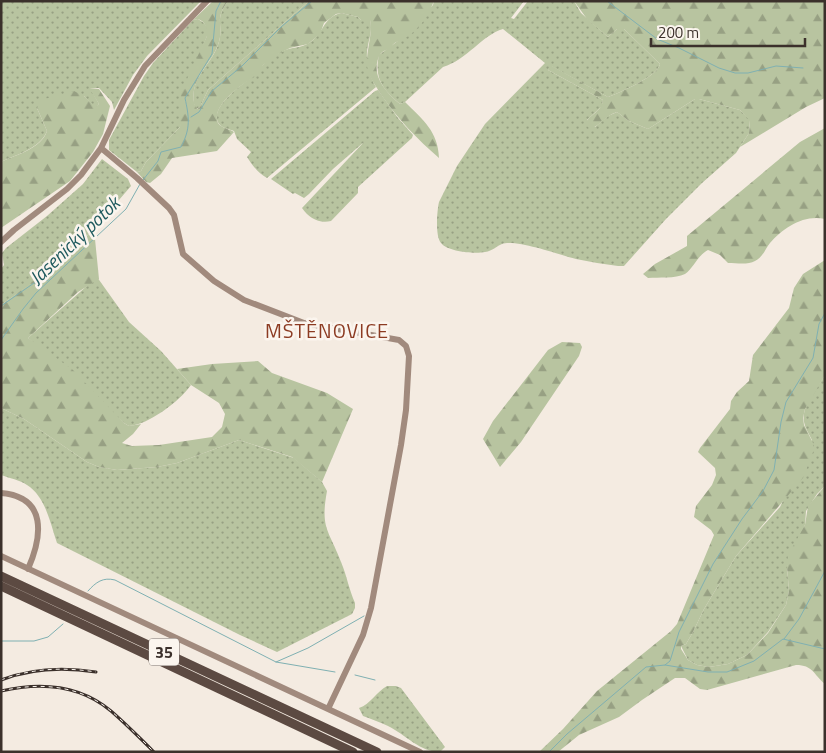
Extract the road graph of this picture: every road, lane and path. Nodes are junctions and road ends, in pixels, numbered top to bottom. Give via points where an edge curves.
1 (207, 1) edge
2 (101, 148) junction
3 (1, 242) edge
4 (1, 492) edge
5 (1, 556) edge
6 (28, 569) junction
7 (1, 576) edge
8 (1, 586) edge
9 (328, 709) junction
10 (353, 752) edge
11 (377, 752) edge
12 (420, 752) edge

1 - 2 street via 145,66
2 - 3 street via 67,189
2 - 9 street via 174,215 183,254 214,281 244,300 304,323 400,340 406,346 409,356 406,410 370,608 363,635
4 - 6 street via 22,498 37,518 38,542
5 - 6 street
6 - 9 street
7 - 11 highway, 35
8 - 10 highway, 35
9 - 12 street

